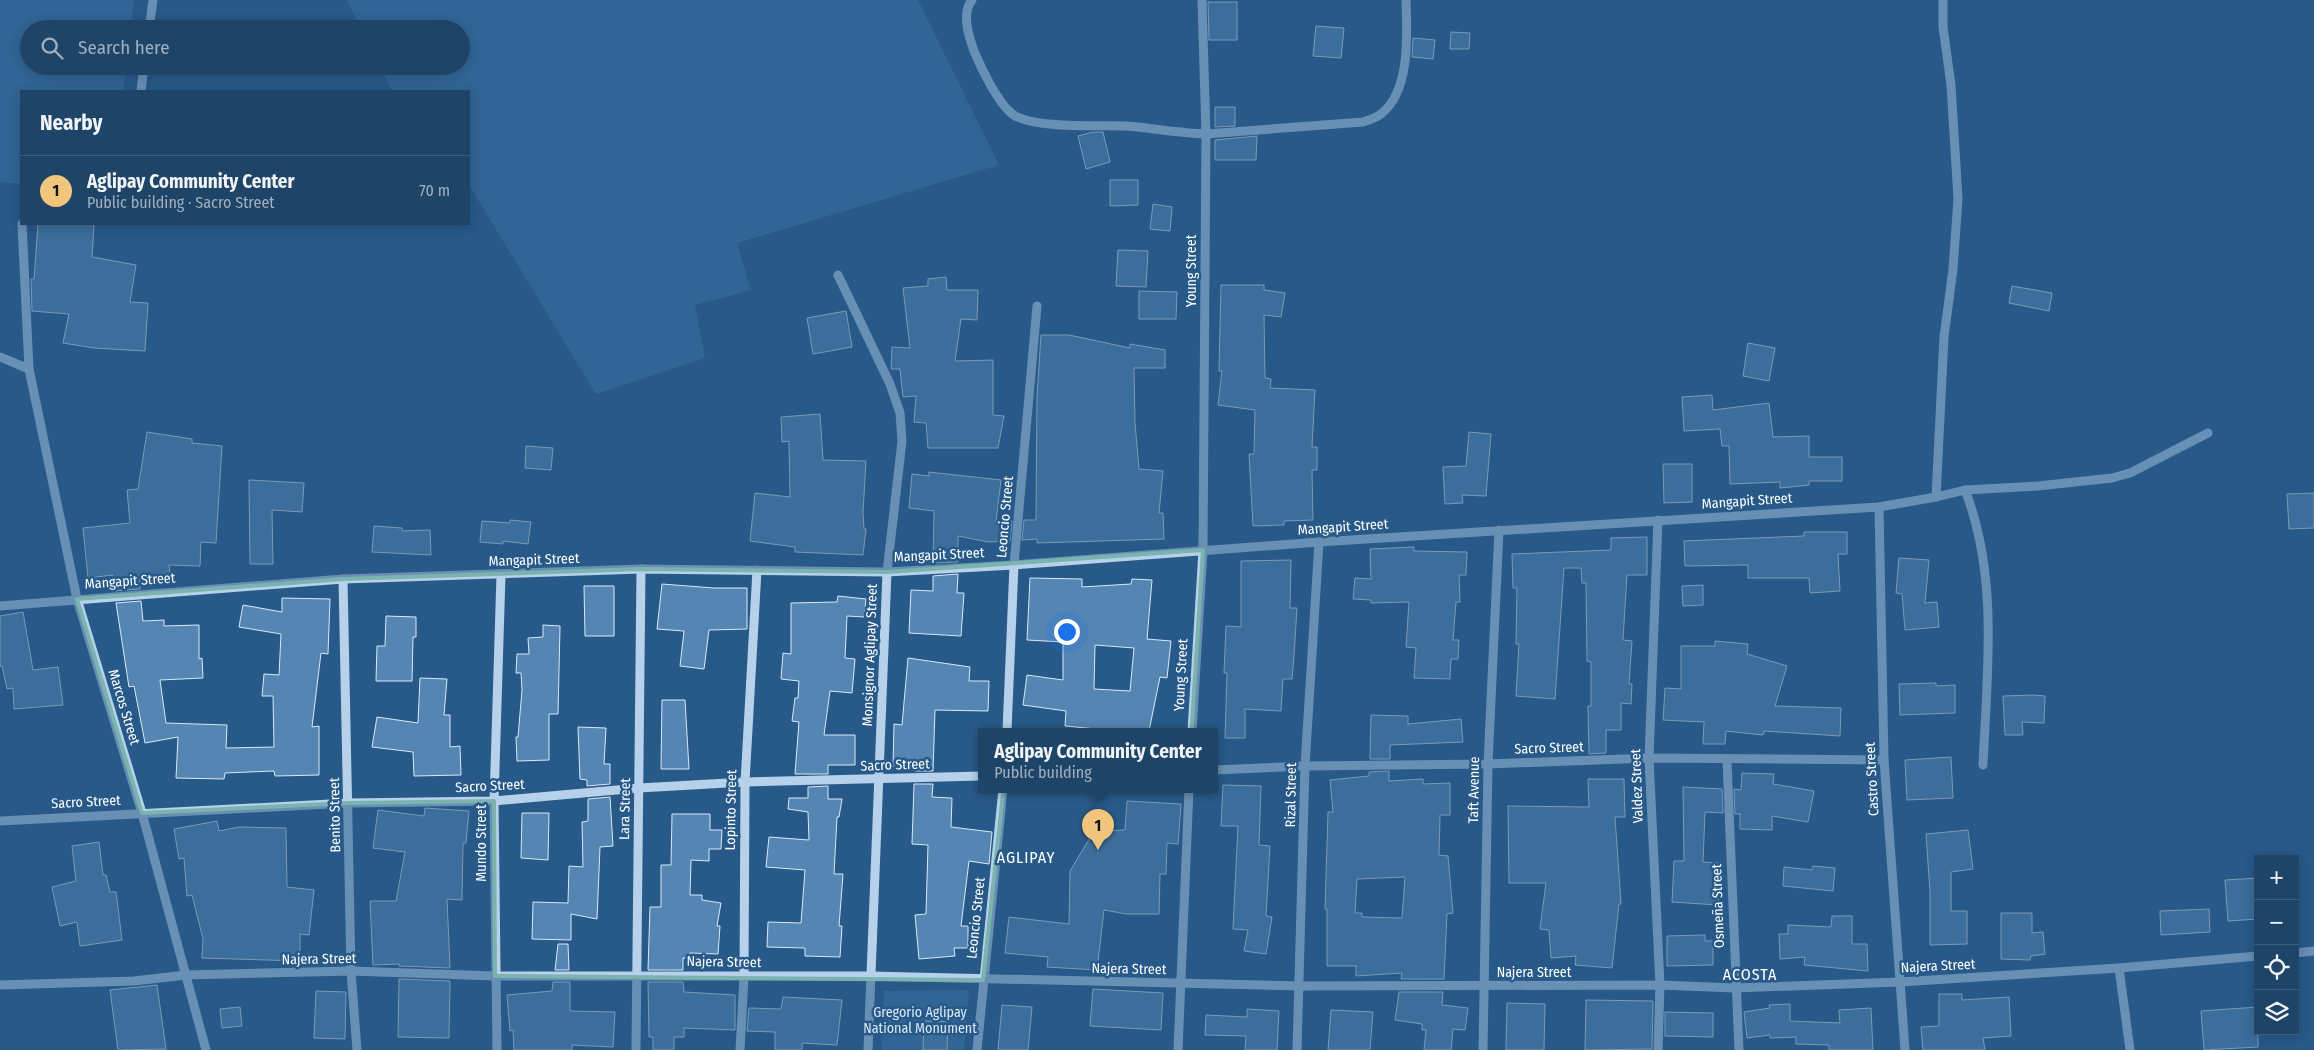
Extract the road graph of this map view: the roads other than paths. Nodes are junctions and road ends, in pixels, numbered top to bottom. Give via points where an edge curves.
1 (152, 0) edge
2 (972, 0) edge
3 (1202, 0) edge
4 (1406, 0) edge
5 (1943, 0) edge
6 (150, 20) edge
7 (143, 75) edge
8 (141, 90) edge
9 (1206, 134) junction
10 (22, 225) edge
11 (838, 274) dead end
12 (1037, 306) dead end
13 (0, 357) edge
14 (29, 369) junction
15 (2208, 433) dead end
16 (1965, 490) junction
17 (1936, 497) junction
18 (1878, 507) junction
19 (1658, 520) junction
20 (1499, 530) junction
21 (1319, 542) junction
22 (1203, 550) junction
23 (1014, 565) junction
24 (641, 569) junction
25 (757, 570) junction
26 (887, 572) junction
27 (502, 575) junction
28 (343, 579) junction
29 (77, 599) junction
30 (0, 606) edge
31 (1007, 728) edge
32 (1192, 728) edge
33 (1649, 758) junction
34 (1727, 760) junction
35 (1884, 760) junction
36 (1488, 764) junction
37 (1983, 765) dead end
38 (1305, 766) junction
39 (1218, 770) edge
40 (978, 776) edge
41 (880, 779) junction
42 (745, 782) junction
43 (639, 788) junction
44 (1003, 793) edge
45 (1189, 793) edge
46 (494, 801) junction
47 (349, 803) junction
48 (142, 813) junction
49 (0, 821) edge
50 (2314, 951) edge
51 (2299, 953) edge
52 (2254, 956) edge
53 (2119, 968) junction
54 (351, 971) junction
55 (637, 974) junction
56 (186, 975) junction
57 (495, 976) junction
58 (871, 976) junction
59 (744, 977) junction
60 (983, 980) junction
61 (1900, 982) junction
62 (1182, 984) junction
63 (0, 985) edge
64 (1660, 985) junction
65 (1301, 986) junction
66 (1485, 986) junction
67 (1735, 988) junction
68 (206, 1050) edge
69 (357, 1050) edge
70 (496, 1050) edge
71 (636, 1050) edge
72 (740, 1050) edge
73 (868, 1050) edge
74 (977, 1050) edge
75 (1178, 1050) edge
76 (1297, 1050) edge
77 (1483, 1050) edge
78 (1658, 1050) edge
79 (1739, 1050) edge
80 (1905, 1050) edge
81 (2130, 1050) edge

1 - 6 street
2 - 9 street via 967,23 976,57 1001,100 1011,113 1021,119
3 - 9 street, Young Street
4 - 9 street via 1407,45 1403,69 1396,95 1380,115 1363,122
5 - 17 street via 1958,199 1944,337
7 - 8 street
9 - 22 street, Young Street
10 - 14 street, Marcos Street
11 - 26 street, Monsignor Aglipay Street via 900,413 902,441
12 - 23 street, Leoncio Street
13 - 14 street
14 - 29 street, Marcos Street
15 - 16 street, Mangapit Street via 2130,473 2038,486
16 - 17 street, Mangapit Street
16 - 37 street via 1984,556 1988,643
17 - 18 street, Mangapit Street
18 - 19 street, Mangapit Street
18 - 35 street, Castro Street
19 - 20 street, Mangapit Street
19 - 33 street, Valdez Street
20 - 21 street, Mangapit Street
20 - 36 street, Taft Avenue
21 - 22 street, Mangapit Street
21 - 38 street, Rizal Street
22 - 23 street, Mangapit Street
22 - 32 street, Young Street
23 - 26 street, Mangapit Street
23 - 31 street, Leoncio Street
24 - 25 street, Mangapit Street
24 - 27 street, Mangapit Street
24 - 43 street, Lara Street
25 - 26 street, Mangapit Street
25 - 42 street, Lopinto Street
26 - 41 street, Monsignor Aglipay Street
27 - 28 street, Mangapit Street
27 - 46 street, Mundo Street
28 - 29 street, Mangapit Street
28 - 47 street, Benito Street
29 - 30 street, Mangapit Street
29 - 48 street, Marcos Street
33 - 34 street, Sacro Street
33 - 36 street, Sacro Street
33 - 64 street, Valdez Street
34 - 35 street, Sacro Street
34 - 67 street, Osmeña Street
35 - 61 street, Castro Street
36 - 38 street, Sacro Street
36 - 66 street, Taft Avenue
38 - 39 street, Sacro Street
38 - 65 street, Rizal Street
40 - 41 street, Sacro Street
41 - 42 street, Sacro Street
41 - 58 street, Monsignor Aglipay Street
42 - 43 street, Sacro Street
42 - 59 street, Lopinto Street
43 - 46 street, Sacro Street
43 - 55 street, Lara Street
44 - 60 street, Leoncio Street
45 - 62 street
46 - 47 street, Sacro Street
46 - 57 street, Mundo Street
47 - 48 street, Sacro Street
47 - 54 street, Benito Street
48 - 49 street, Sacro Street
48 - 56 street, Marcos Street
50 - 51 street
52 - 53 street, Najera Street
53 - 61 street, Najera Street
53 - 81 street
54 - 56 street, Najera Street
54 - 57 street, Najera Street
54 - 69 street, Benito Street
55 - 57 street, Najera Street
55 - 59 street, Najera Street
55 - 71 street, Lara Street
56 - 63 street, Najera Street
56 - 68 street, Marcos Street
57 - 70 street, Mundo Street
58 - 59 street, Najera Street
58 - 60 street, Najera Street
58 - 73 street, Monsignor Aglipay Street
59 - 72 street, Lopinto Street
60 - 62 street, Najera Street
60 - 74 street, Leoncio Street
61 - 67 street, Najera Street
61 - 80 street, Castro Street
62 - 65 street, Najera Street
62 - 75 street
64 - 66 street, Najera Street
64 - 67 street, Najera Street
64 - 78 street, Valdez Street
65 - 66 street, Najera Street
65 - 76 street, Rizal Street
66 - 77 street, Taft Avenue
67 - 79 street, Osmeña Street

